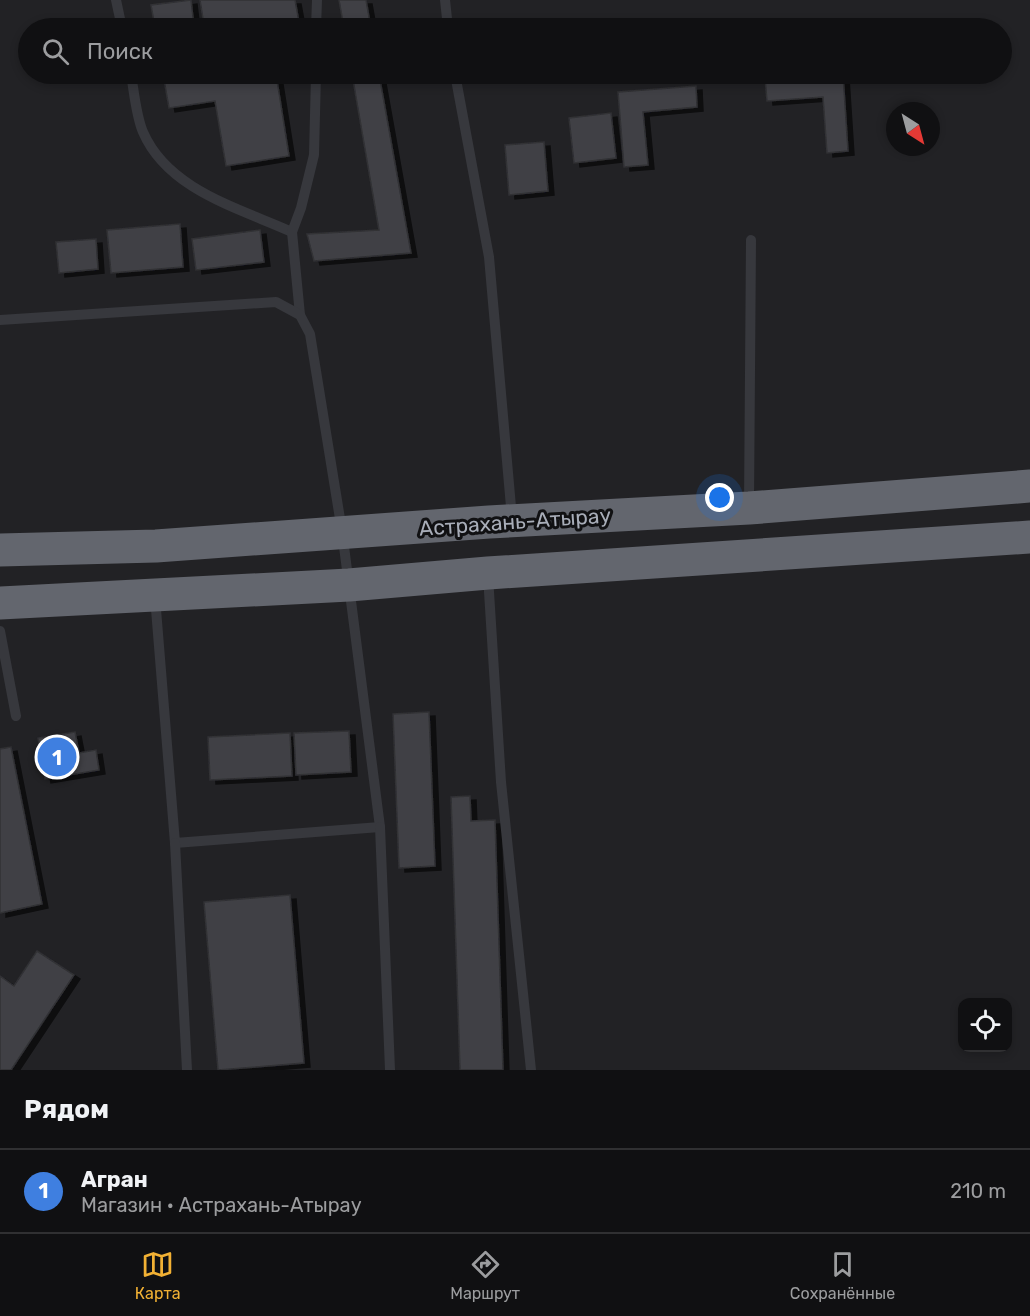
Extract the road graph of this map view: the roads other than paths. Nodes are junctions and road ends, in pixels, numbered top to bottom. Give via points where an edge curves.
1 (116, 0) edge
2 (317, 0) edge
3 (445, 0) edge
4 (120, 18) edge
5 (316, 18) edge
6 (447, 18) edge
7 (133, 84) edge
8 (316, 84) edge
9 (457, 84) edge
10 (292, 232) junction
11 (751, 240) dead end
12 (300, 315) junction
13 (0, 320) edge
14 (1030, 486) edge
15 (749, 508) junction
16 (513, 522) junction
17 (342, 531) junction
18 (1030, 537) edge
19 (0, 550) edge
20 (488, 573) junction
21 (349, 585) junction
22 (154, 594) junction
23 (0, 603) edge
24 (0, 631) edge
25 (16, 716) dead end
26 (380, 827) junction
27 (176, 843) junction
28 (187, 1070) edge
29 (390, 1070) edge
30 (531, 1070) edge

1 - 4 lane
2 - 5 lane
3 - 6 lane
7 - 10 lane via 142,131 174,173 199,192
8 - 10 lane via 314,155
9 - 16 lane via 489,257
10 - 12 lane
11 - 15 lane
12 - 13 lane via 276,302
12 - 17 lane via 310,334
14 - 15 highway, Астрахань-Атырау
15 - 16 highway, Астрахань-Атырау
16 - 17 highway, Астрахань-Атырау
17 - 19 highway, Астрахань-Атырау via 156,546
17 - 21 lane
18 - 20 highway
20 - 21 highway
20 - 30 lane via 501,782
21 - 22 highway
21 - 26 lane
22 - 23 highway
22 - 27 lane
24 - 25 lane
26 - 27 lane
26 - 29 lane
27 - 28 lane

